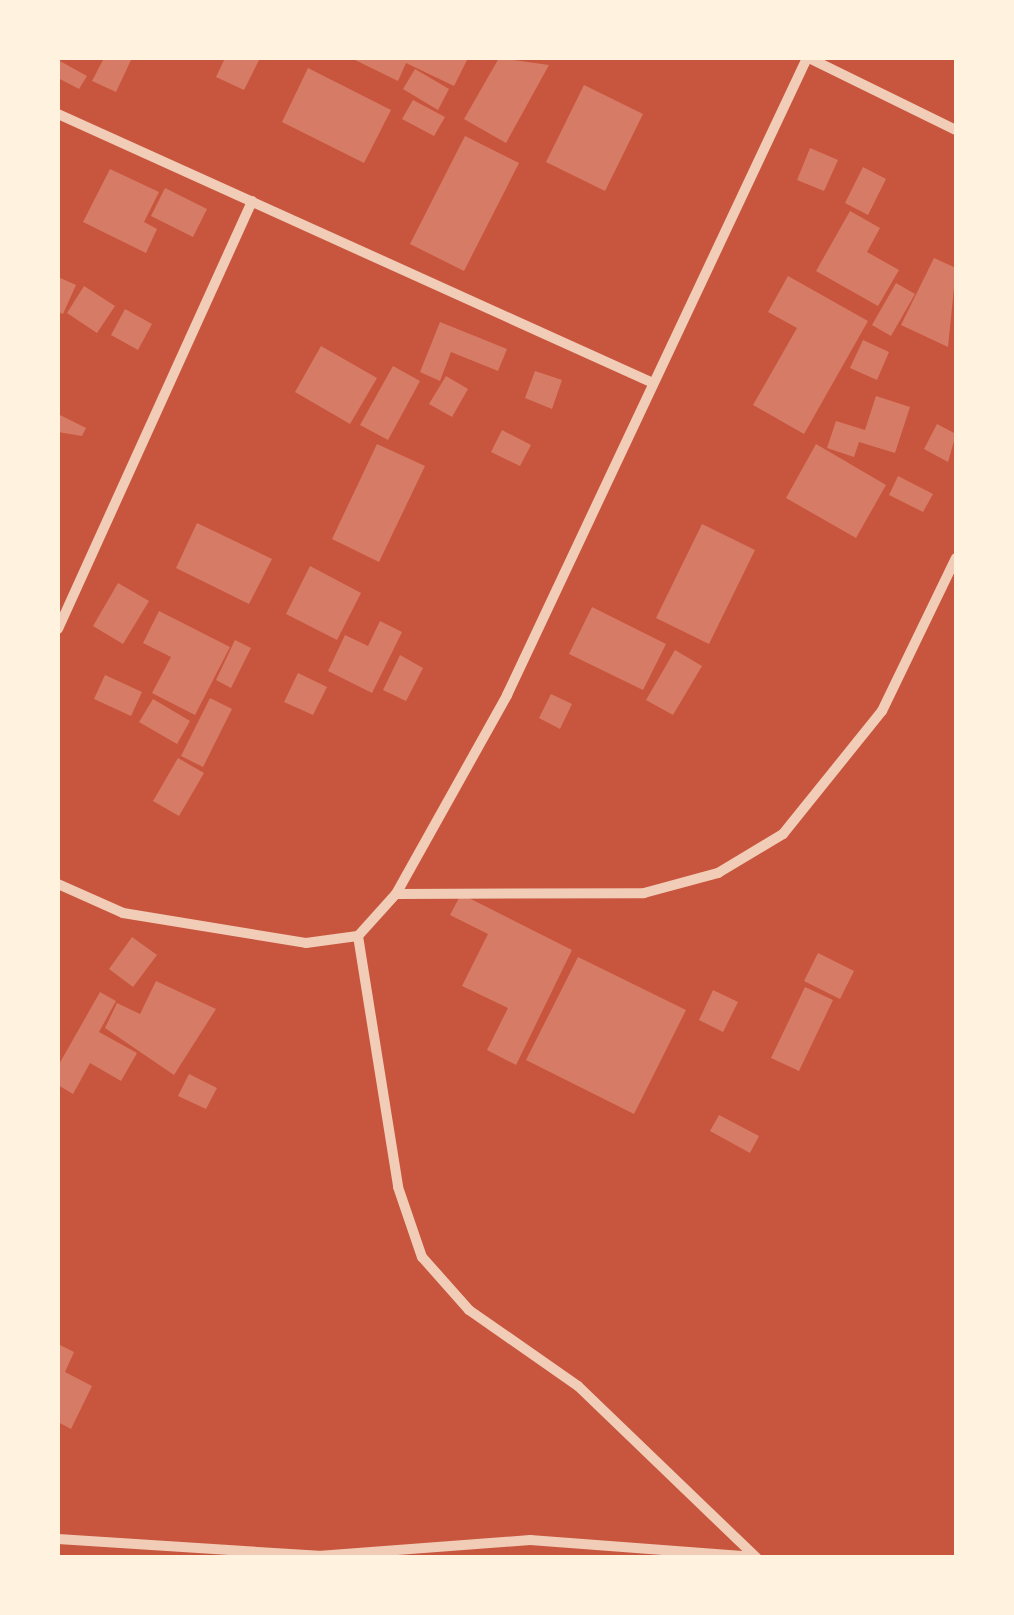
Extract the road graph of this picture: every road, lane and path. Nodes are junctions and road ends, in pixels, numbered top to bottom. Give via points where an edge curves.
1 (808, 58) edge
2 (58, 114) edge
3 (956, 130) edge
4 (252, 201) junction
5 (653, 383) junction
6 (956, 558) edge
7 (58, 629) edge
8 (58, 884) edge
9 (396, 894) junction
10 (358, 936) junction
11 (58, 1539) edge
12 (756, 1557) edge

1 - 3 street
1 - 5 street
2 - 4 street
4 - 5 street
4 - 7 street
5 - 9 street via 507,695
6 - 9 street via 882,711 783,834 718,872 644,893
8 - 10 street via 124,913 256,940
9 - 10 street
10 - 12 street via 398,1187 422,1257 468,1310 578,1386
11 - 12 street via 318,1556 530,1540

